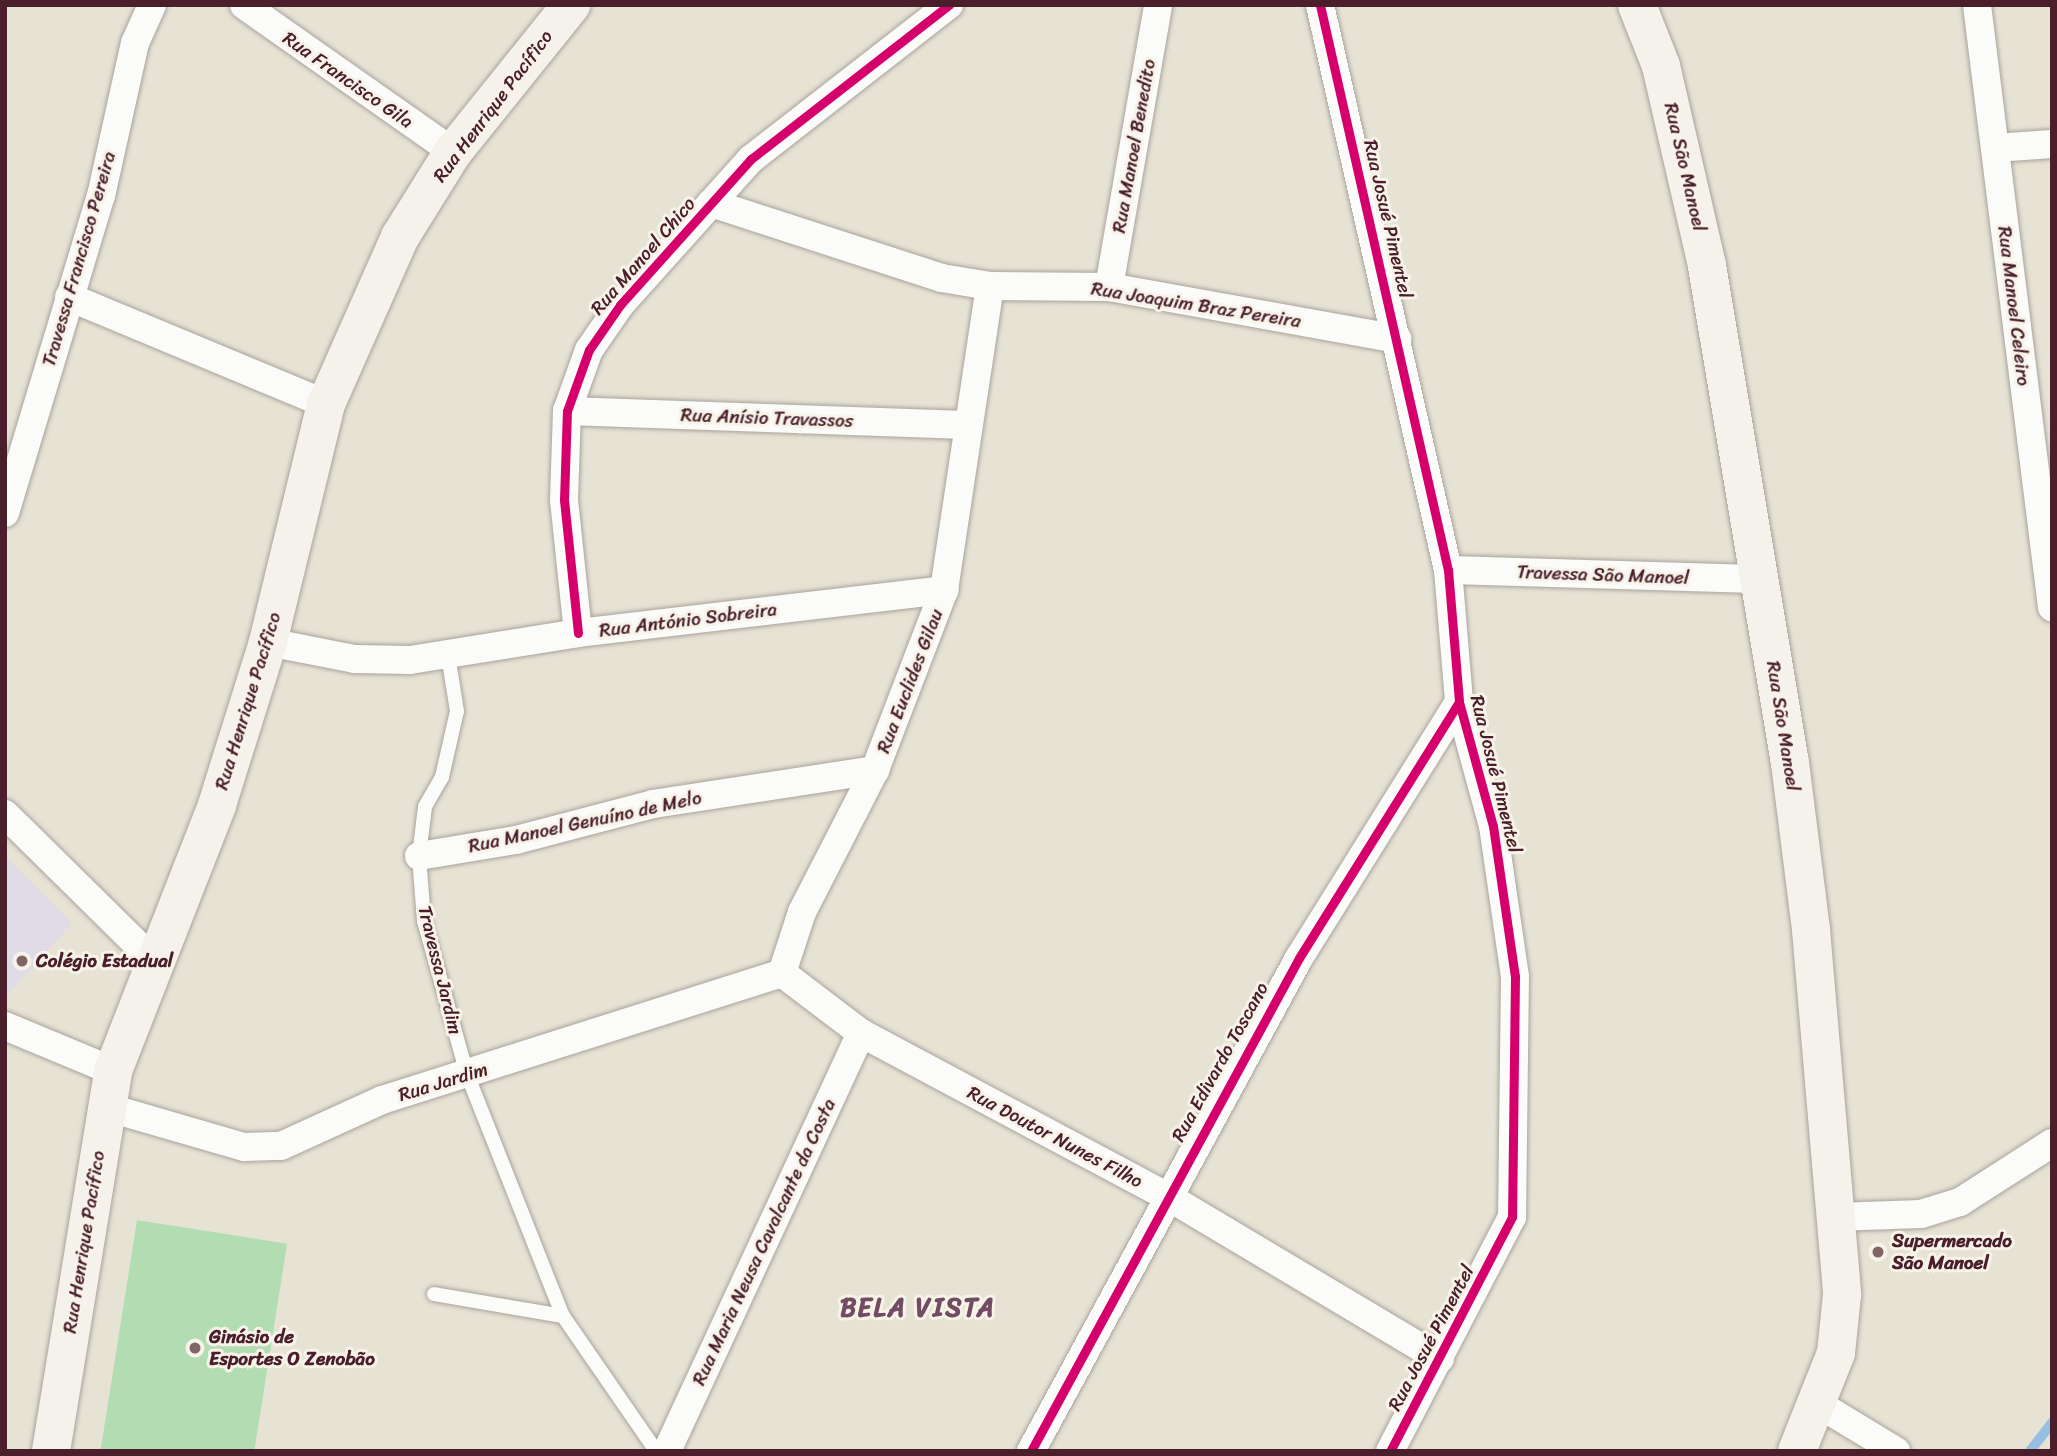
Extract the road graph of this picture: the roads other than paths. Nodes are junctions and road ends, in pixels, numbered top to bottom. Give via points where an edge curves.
1 (152, 5) edge
2 (244, 5) edge
3 (571, 5) edge
4 (949, 5) edge
5 (1158, 5) edge
6 (1320, 5) edge
7 (1637, 5) edge
8 (1977, 5) edge
9 (2052, 144) edge
10 (1995, 148) junction
11 (453, 152) junction
12 (711, 203) junction
13 (990, 286) junction
14 (1109, 287) junction
15 (68, 297) junction
16 (1397, 339) junction
17 (326, 404) junction
18 (567, 411) junction
19 (966, 425) junction
20 (5, 513) edge
21 (1448, 570) junction
22 (1758, 579) junction
23 (944, 590) junction
24 (2052, 607) edge
25 (578, 633) junction
26 (268, 642) junction
27 (448, 655) junction
28 (1459, 702) junction
29 (875, 770) junction
30 (5, 814) edge
31 (419, 856) junction
32 (154, 961) junction
33 (782, 973) junction
34 (5, 1027) edge
35 (861, 1033) junction
36 (467, 1074) junction
37 (109, 1089) junction
38 (2052, 1143) edge
39 (1165, 1195) junction
40 (1835, 1217) junction
41 (434, 1294) dead end
42 (563, 1316) junction
43 (1440, 1359) junction
44 (1820, 1405) junction
45 (51, 1451) edge
46 (656, 1451) edge
47 (667, 1451) edge
48 (1031, 1451) edge
49 (1390, 1451) edge
50 (1797, 1451) edge
51 (1896, 1451) edge

1 - 15 street, Travessa Francisco Pereira via 135,43 101,196
2 - 11 street, Rua Francisco Gila
3 - 11 main road, Rua Henrique Pacífico
4 - 12 street, Rua Manoel Chico via 751,159
5 - 14 street, Rua Manoel Benedito
6 - 16 street, Rua Josué Pimentel
7 - 22 main road, Rua São Manoel via 1661,66 1686,161
8 - 10 street, Rua Manoel Celeiro
9 - 10 street
10 - 24 street, Rua Manoel Celeiro
11 - 17 main road, Rua Henrique Pacífico via 394,249
12 - 13 street, Rua Joaquim Braz Pereira via 820,243
12 - 18 street, Rua Manoel Chico via 589,350
13 - 14 street, Rua Joaquim Braz Pereira
13 - 19 street, Rua Euclides Gilau
14 - 16 street, Rua Joaquim Braz Pereira
15 - 17 street
15 - 20 street, Travessa Francisco Pereira
16 - 21 street, Rua Josué Pimentel
17 - 26 main road, Rua Henrique Pacífico
18 - 19 street, Rua Anísio Travassos
18 - 25 street, Rua Manoel Chico via 564,500
19 - 23 street, Rua Euclides Gilau
21 - 22 street, Travessa São Manoel
21 - 28 street, Rua Josué Pimentel
22 - 40 main road, Rua São Manoel via 1811,930
23 - 25 street, Rua António Sobreira
23 - 29 street, Rua Euclides Gilau
25 - 27 street, Rua António Sobreira
26 - 27 street, Rua António Sobreira via 355,659
26 - 32 main road, Rua Henrique Pacífico via 217,805
27 - 31 lane, Travessa Jardim via 457,711 452,745 425,807
28 - 39 street, Rua Edivardo Toscano via 1299,958
28 - 43 street, Rua Josué Pimentel via 1506,895 1515,976 1516,1168 1512,1217
29 - 31 street, Rua Manoel Genuíno de Melo via 653,804 516,840
29 - 33 street, Rua Euclides Gilau via 802,912
30 - 32 street
31 - 36 lane, Travessa Jardim via 424,921
32 - 37 main road, Rua Henrique Pacífico
33 - 35 street, Rua Doutor Nunes Filho
33 - 36 street, Rua Jardim
34 - 37 street, Rua Jardim
35 - 39 street, Rua Doutor Nunes Filho
35 - 47 street, Rua Maria Neusa Cavalcante da Costa
36 - 37 street, Rua Jardim via 344,1114 281,1146 244,1147
36 - 42 lane, Travessa Jardim
37 - 45 main road, Rua Henrique Pacífico
38 - 40 street via 1960,1202 1921,1214
39 - 43 street, Rua Doutor Nunes Filho
39 - 48 street, Rua Edivardo Toscano
40 - 44 main road, Rua São Manoel via 1842,1295 1836,1353
41 - 42 lane
42 - 46 lane, Travessa Jardim
43 - 49 street, Rua Josué Pimentel
44 - 50 main road, Rua São Manoel
44 - 51 street

